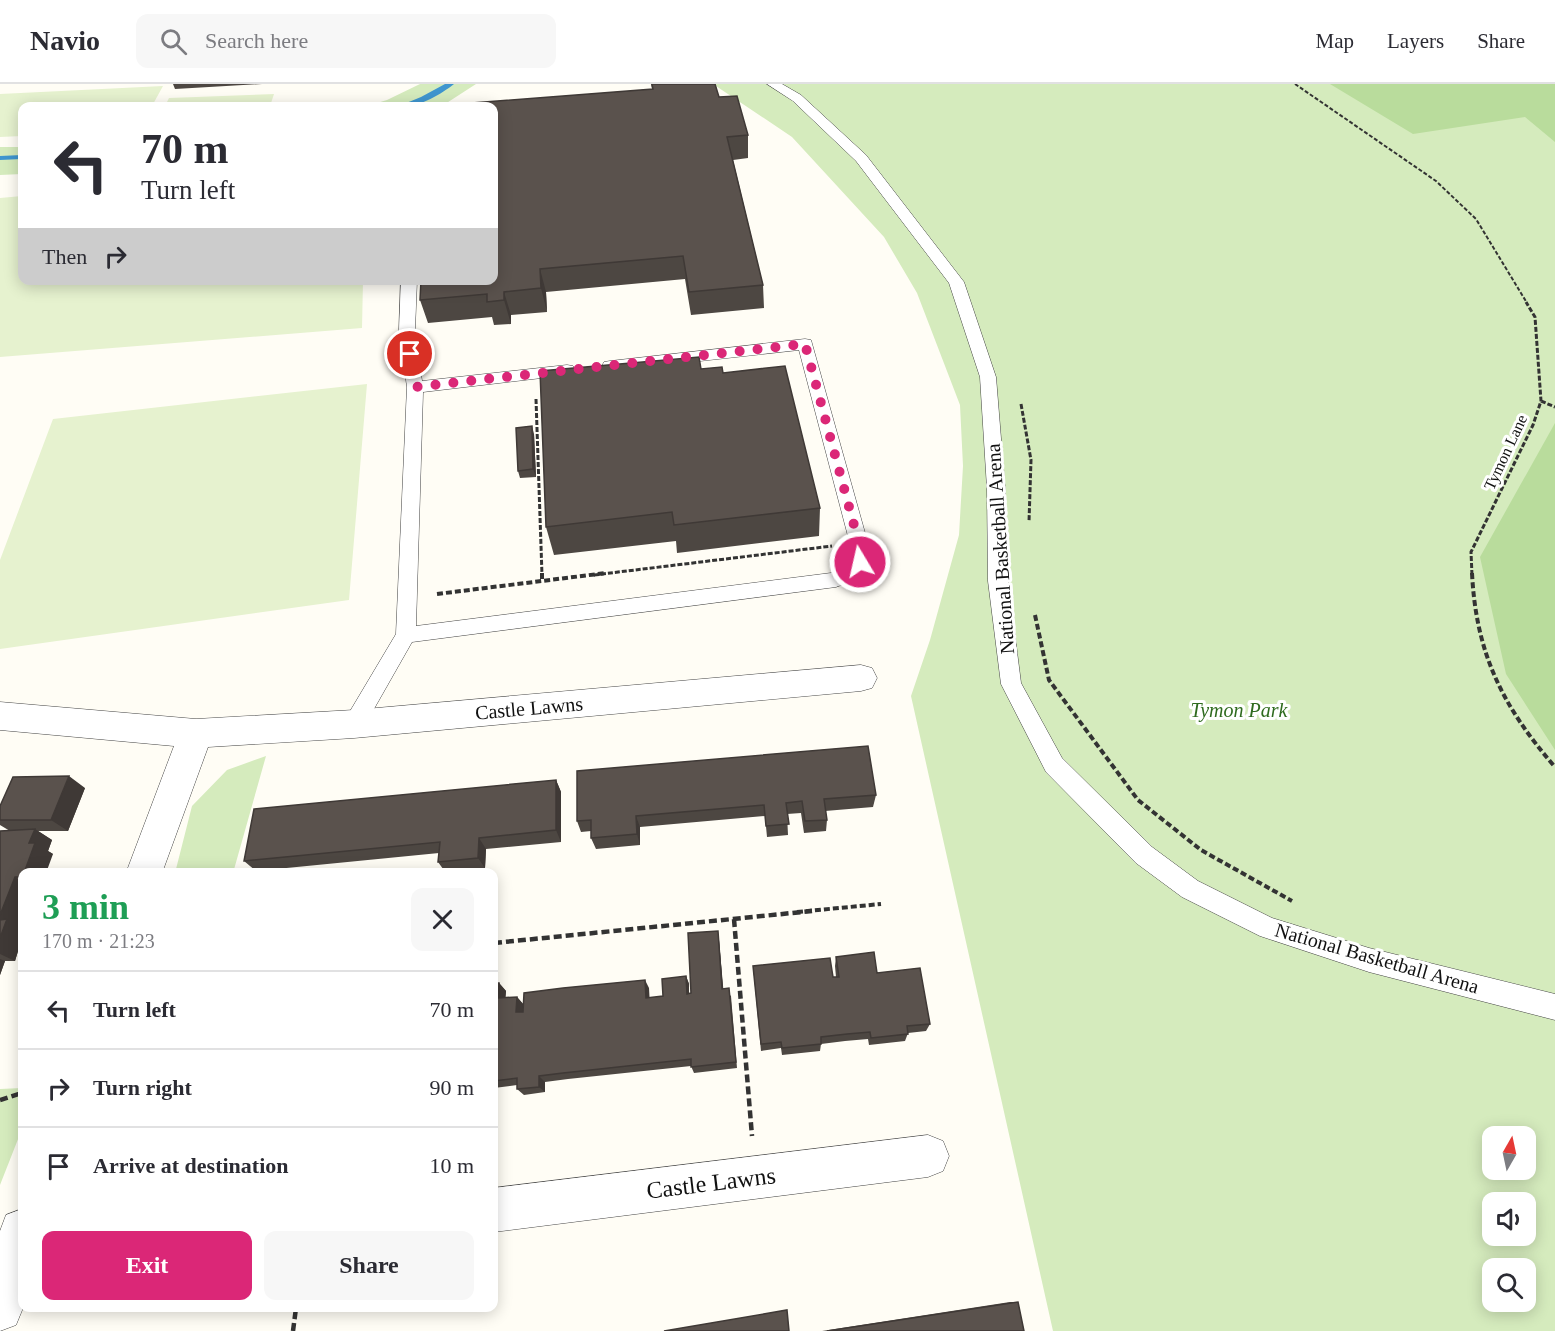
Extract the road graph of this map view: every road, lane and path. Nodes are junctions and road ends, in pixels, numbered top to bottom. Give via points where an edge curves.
1 (773, 84) edge
2 (1295, 84) edge
3 (409, 285) edge
4 (415, 387) junction
5 (1019, 395) dead end
6 (536, 396) dead end
7 (1540, 401) junction
8 (1555, 407) edge
9 (1028, 528) dead end
10 (835, 545) dead end
11 (542, 582) junction
12 (430, 594) dead end
13 (1033, 606) dead end
14 (406, 635) junction
15 (861, 678) dead end
16 (0, 716) edge
17 (354, 724) junction
18 (196, 733) junction
19 (1555, 767) edge
20 (146, 868) edge
21 (881, 904) dead end
22 (1300, 906) dead end
23 (734, 919) junction
24 (498, 943) edge
25 (1555, 1007) edge
26 (18, 1094) edge
27 (0, 1100) edge
28 (753, 1137) dead end
29 (928, 1156) dead end
30 (498, 1210) edge
31 (295, 1312) edge
32 (293, 1331) edge

1 - 25 lane, National Basketball Arena via 797,98 861,158 957,282 987,376 998,581 1011,684 1054,765 1144,855 1190,889 1268,927 1369,960
2 - 7 path, Tymon Lane via 1436,181 1476,219 1535,317
3 - 4 lane via 407,330
4 - 14 lane
4 - 14 lane via 805,344 858,540 860,562 836,580
5 - 9 path via 1031,460
6 - 11 path
7 - 8 path
7 - 19 path, Tymon Lane via 1533,425 1471,552 1474,609 1491,672 1530,738
10 - 11 path
11 - 12 path
13 - 22 path via 1049,681 1138,800 1201,850
14 - 17 lane
15 - 17 street, Castle Lawns
16 - 18 street, Castle Lawns
17 - 18 street, Castle Lawns
18 - 20 street
21 - 23 path
23 - 24 path
23 - 28 path
26 - 27 path
29 - 30 street, Castle Lawns
31 - 32 path

